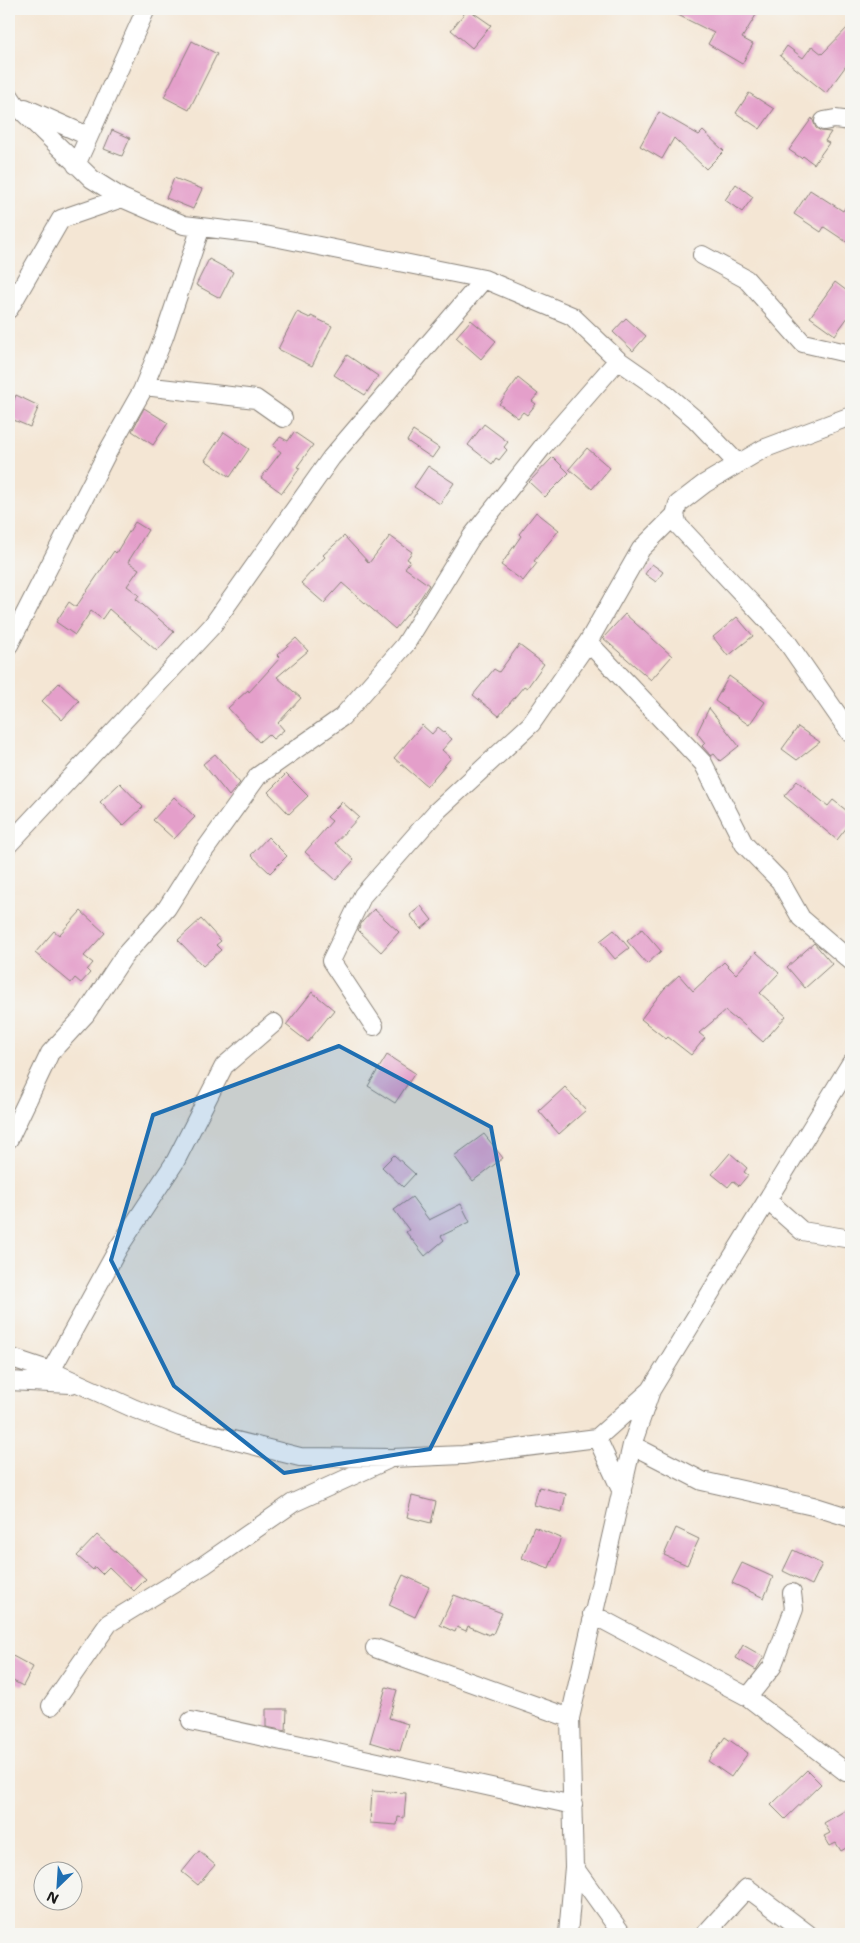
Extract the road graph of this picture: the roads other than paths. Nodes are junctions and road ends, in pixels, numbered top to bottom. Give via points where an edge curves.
1 (146, 9) edge
2 (12, 99) edge
3 (824, 121) dead end
4 (851, 121) edge
5 (88, 136) junction
6 (76, 165) junction
7 (122, 198) junction
8 (201, 227) junction
9 (702, 255) dead end
10 (484, 279) junction
11 (9, 309) edge
12 (851, 354) edge
13 (618, 360) junction
14 (144, 386) junction
15 (851, 416) edge
16 (283, 418) dead end
17 (738, 464) junction
18 (675, 515) junction
19 (588, 642) junction
20 (9, 645) edge
21 (851, 734) edge
22 (9, 844) edge
23 (851, 961) edge
24 (274, 1024) dead end
25 (374, 1026) dead end
26 (851, 1064) edge
27 (9, 1139) edge
28 (767, 1200) junction
29 (851, 1239) edge
30 (9, 1357) edge
31 (51, 1371) junction
32 (9, 1381) edge
33 (81, 1385) junction
34 (651, 1390) junction
35 (597, 1438) junction
36 (632, 1445) junction
37 (392, 1458) junction
38 (622, 1492) junction
39 (851, 1518) edge
40 (792, 1593) dead end
41 (592, 1614) junction
42 (374, 1648) dead end
43 (748, 1697) junction
44 (51, 1706) dead end
45 (570, 1718) junction
46 (191, 1721) dead end
47 (851, 1769) edge
48 (573, 1805) junction
49 (574, 1867) junction
50 (568, 1934) edge
51 (622, 1934) edge
52 (705, 1934) edge
53 (808, 1934) edge

1 - 5 street
2 - 5 street
2 - 6 street
3 - 4 street
5 - 6 street
6 - 7 street
7 - 8 street via 184,225
7 - 11 street via 61,219
8 - 10 street via 259,234
8 - 14 street
9 - 12 street via 746,279 803,343
10 - 13 street via 572,316
10 - 22 street via 330,458 212,626
13 - 17 street via 696,420
13 - 27 street via 544,445 472,536 406,645 342,717 258,776 167,908 124,956 85,1015 50,1053
14 - 16 street via 256,399
14 - 20 street
15 - 17 street via 763,449
17 - 18 street via 678,504
18 - 19 street via 641,549
18 - 21 street via 678,525 786,639
19 - 23 street via 703,764 744,844 780,881 801,918
19 - 25 street via 532,724 437,811 363,895 331,961
24 - 31 street via 224,1066 175,1162 119,1246
26 - 28 street
28 - 29 street via 802,1231
28 - 34 street
30 - 31 street
31 - 33 street
32 - 33 street
33 - 37 street via 181,1427 300,1457
34 - 35 street
34 - 36 street
35 - 37 street via 463,1455
35 - 38 street
36 - 38 street
36 - 39 street via 702,1481
37 - 44 street via 293,1503 204,1565 109,1623
38 - 41 street
40 - 43 street via 794,1609 772,1667
41 - 43 street
41 - 45 street
42 - 45 street
43 - 47 street via 846,1772
45 - 48 street
46 - 48 street
48 - 49 street
49 - 50 street
49 - 51 street
52 - 53 street via 747,1888

